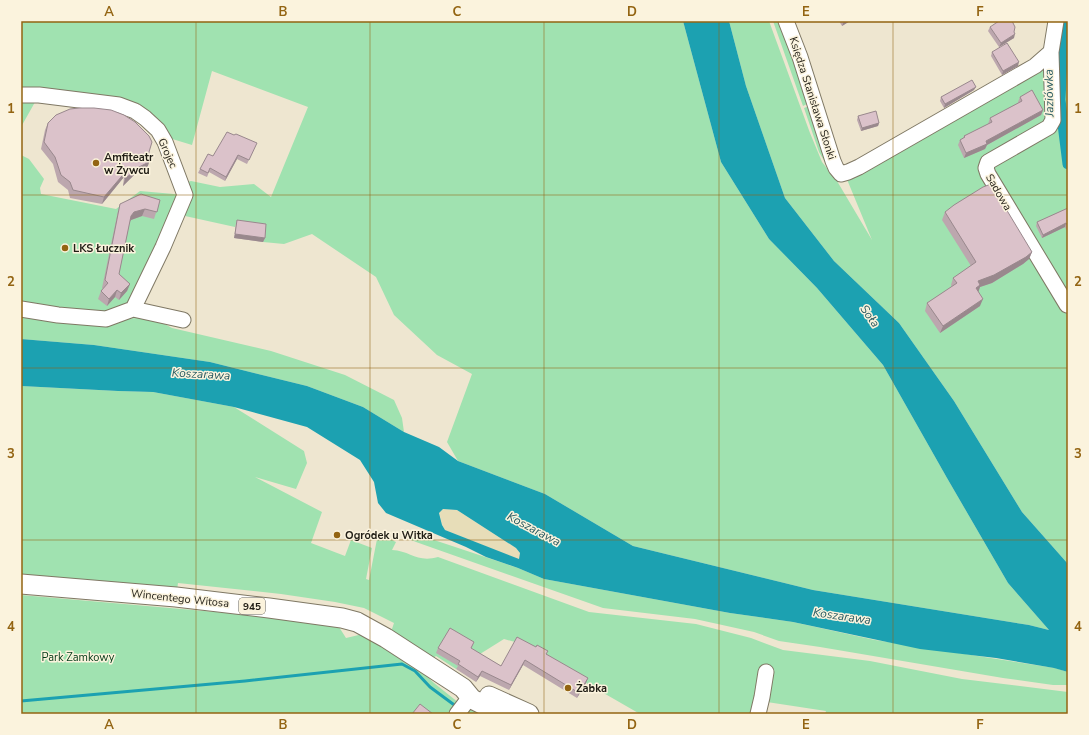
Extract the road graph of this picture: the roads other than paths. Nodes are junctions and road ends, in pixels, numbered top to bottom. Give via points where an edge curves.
1 (786, 21) edge
2 (1056, 21) edge
3 (1051, 52) junction
4 (21, 94) edge
5 (1067, 305) edge
6 (21, 309) edge
7 (133, 309) junction
8 (183, 320) dead end
9 (21, 584) edge
10 (766, 672) dead end
11 (462, 703) edge
12 (502, 714) edge
13 (529, 714) edge
14 (758, 714) edge

1 - 3 street, Księdza Stanisława Słonki via 833,161 841,174 865,163 1035,66
2 - 3 street, Sadowa
3 - 5 street, Sadowa via 1053,120 1049,127 988,162 986,168
4 - 7 street, Grojec via 119,105 145,118 158,130 165,142 185,195
6 - 7 street via 106,319
7 - 8 street
9 - 11 main road, Wincentego Witosa / 945 via 176,597 357,622 386,638
10 - 14 street
11 - 12 main road, Wincentego Witosa / 945 via 472,699
11 - 13 main road, Wincentego Witosa / 945 via 480,691

